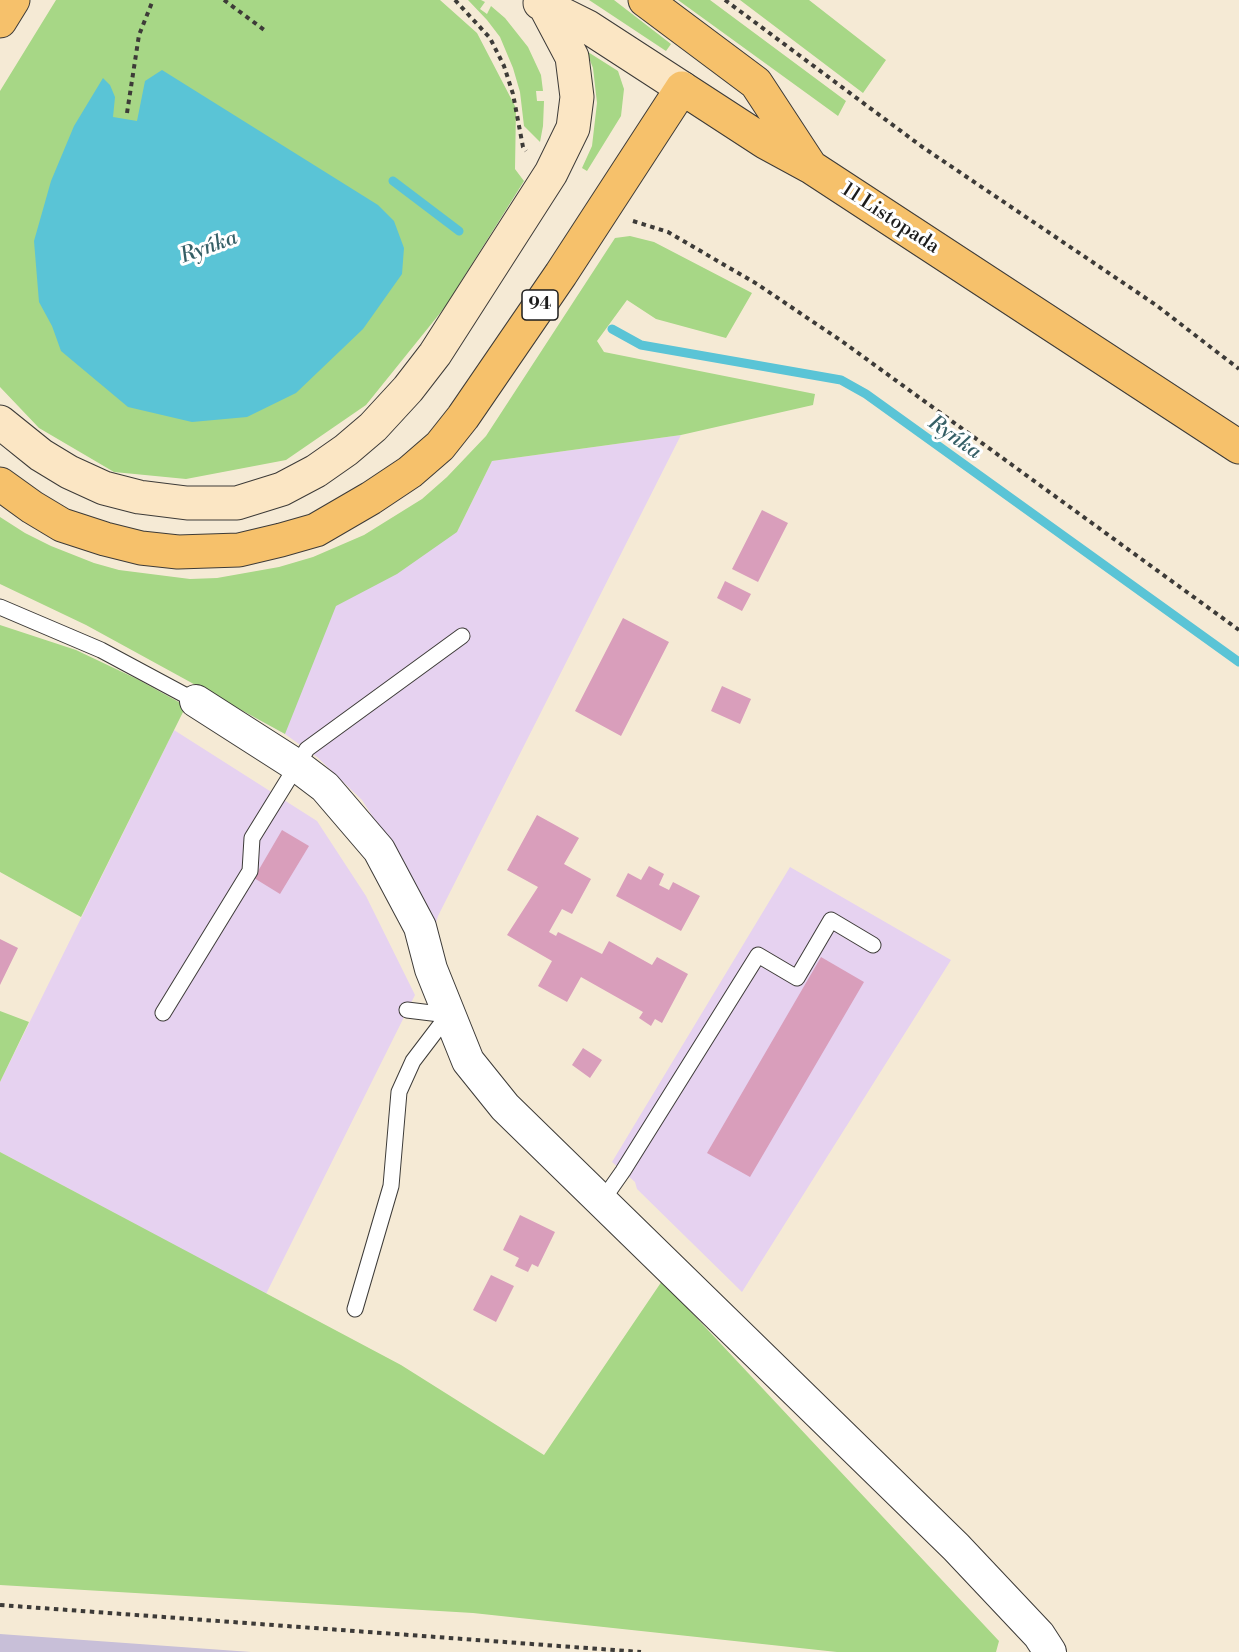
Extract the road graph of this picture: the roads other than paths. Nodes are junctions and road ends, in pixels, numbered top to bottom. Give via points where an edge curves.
1 (13, 0) edge
2 (645, 0) edge
3 (540, 3) edge
4 (0, 21) edge
5 (682, 88) junction
6 (811, 167) junction
7 (0, 422) edge
8 (1239, 447) edge
9 (0, 484) edge
10 (0, 607) edge
11 (462, 636) dead end
12 (196, 701) joint
13 (296, 765) junction
14 (873, 945) dead end
15 (407, 1010) dead end
16 (163, 1013) dead end
17 (448, 1015) junction
18 (602, 1201) junction
19 (355, 1309) dead end
20 (1050, 1652) edge

1 - 4 main road
2 - 6 main road via 756,83
3 - 5 main road, 11 Listopada via 588,27
3 - 7 main road via 572,57 577,97 573,128 551,173 435,354 373,427 346,450 282,489 237,502 187,502 139,497 104,488 41,456
5 - 6 main road, 11 Listopada
5 - 9 main road, 94 via 561,274 440,446 410,472 316,530 239,550 178,552 141,548 62,525
6 - 8 main road, 11 Listopada
10 - 12 lane via 101,650
11 - 13 lane via 307,749
12 - 13 street
13 - 16 lane via 252,838 250,871
13 - 17 street via 325,787 379,850 420,927
14 - 18 lane via 831,920 797,978 758,955
15 - 17 lane
17 - 18 street via 468,1061 498,1100
17 - 19 lane via 413,1061 399,1092 391,1186
18 - 20 street via 956,1547 1039,1635

